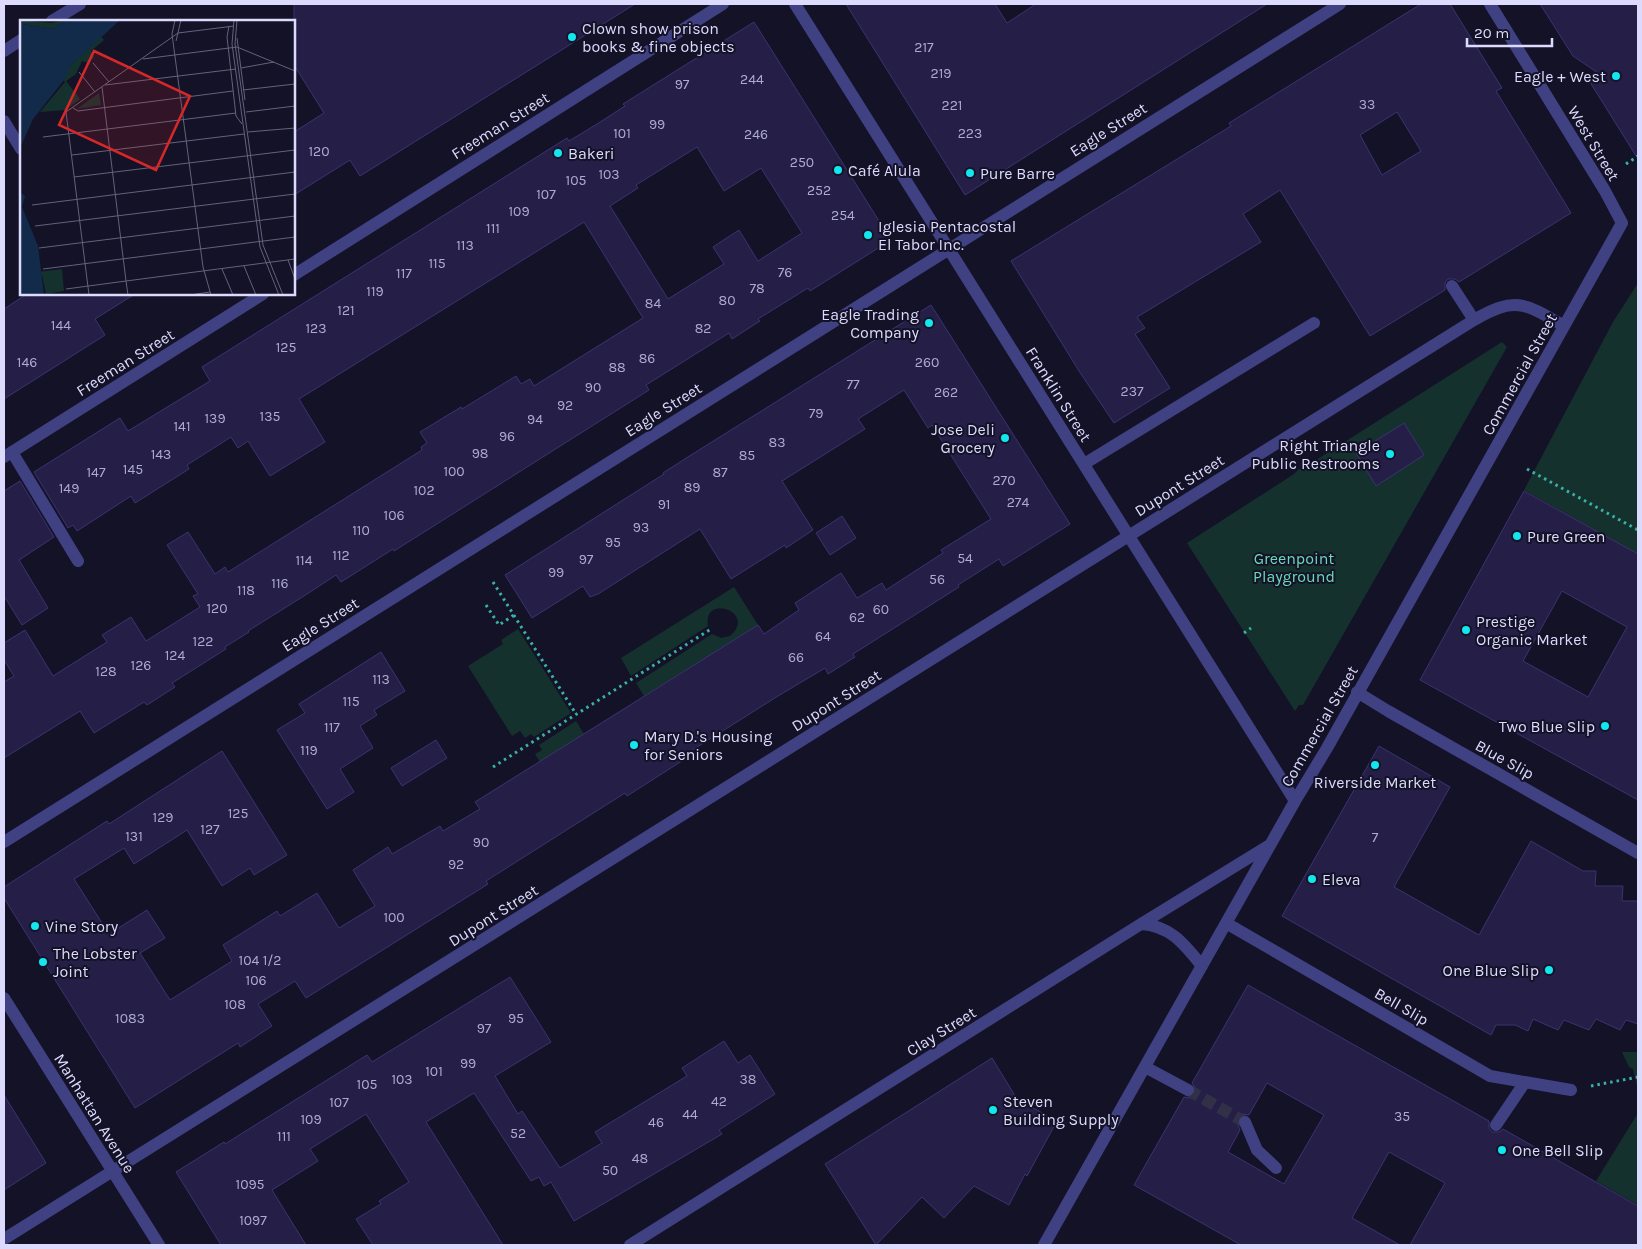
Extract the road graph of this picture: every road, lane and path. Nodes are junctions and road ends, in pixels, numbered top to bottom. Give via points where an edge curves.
1 (80, 4) edge
2 (723, 4) edge
3 (795, 4) edge
4 (1340, 4) edge
5 (1490, 4) edge
6 (54, 20) edge
7 (20, 41) edge
8 (4, 51) edge
9 (4, 121) edge
10 (20, 147) edge
11 (1638, 156) edge
12 (1626, 164) dead end
13 (1622, 223) joint
14 (949, 248) junction
15 (295, 273) edge
16 (1452, 286) dead end
17 (261, 295) edge
18 (1474, 320) junction
19 (1314, 323) dead end
20 (1564, 326) junction
21 (8, 455) edge
22 (1084, 464) junction
23 (1527, 469) dead end
24 (1638, 530) edge
25 (1129, 536) junction
26 (78, 561) dead end
27 (493, 582) dead end
28 (486, 605) dead end
29 (514, 615) junction
30 (1251, 628) dead end
31 (711, 630) dead end
32 (1244, 633) dead end
33 (1358, 692) junction
34 (576, 714) junction
35 (493, 767) dead end
36 (1295, 800) junction
37 (4, 842) edge
38 (1270, 845) junction
39 (1638, 853) edge
40 (1226, 923) junction
41 (1141, 924) junction
42 (1202, 966) junction
43 (4, 998) edge
44 (1145, 1067) junction
45 (1638, 1077) edge
46 (1525, 1082) junction
47 (1188, 1090) tunnel mouth
48 (1571, 1090) joint
49 (1244, 1122) tunnel mouth
50 (1496, 1125) dead end
51 (1276, 1168) dead end
52 (113, 1172) junction
53 (4, 1239) edge
54 (159, 1245) edge
55 (630, 1245) edge
56 (1044, 1245) edge

1 - 6 street
2 - 15 street, Freeman Street
3 - 14 street, Franklin Street
4 - 14 street, Eagle Street
5 - 13 street, West Street
7 - 8 street
9 - 10 street
11 - 12 path
13 - 20 street, Commercial Street
14 - 22 street, Franklin Street
14 - 37 street, Eagle Street
16 - 18 street
17 - 21 street, Freeman Street
18 - 20 street, Dupont Street via 1496,308 1516,304
18 - 25 street, Dupont Street
19 - 22 street
20 - 33 street, Commercial Street
21 - 26 street
22 - 25 street, Franklin Street
23 - 24 path
25 - 36 street, Franklin Street
25 - 52 street, Dupont Street
27 - 29 path
28 - 29 path via 499,625
29 - 34 path
30 - 32 path
31 - 34 path
33 - 36 street, Commercial Street
33 - 39 street, Blue Slip
34 - 35 path
36 - 38 street, Commercial Street
38 - 40 street, Commercial Street
38 - 41 street, Clay Street
40 - 42 street, Commercial Street
40 - 46 street, Bell Slip via 1490,1076
41 - 42 street via 1155,925 1171,934
41 - 55 street, Clay Street
42 - 44 street, Commercial Street
43 - 52 street, Manhattan Avenue
44 - 47 street
44 - 56 street, Commercial Street
45 - 48 path
46 - 48 street, Bell Slip
46 - 50 street
49 - 51 street via 1257,1150
52 - 53 street, Dupont Street
52 - 54 street, Manhattan Avenue

